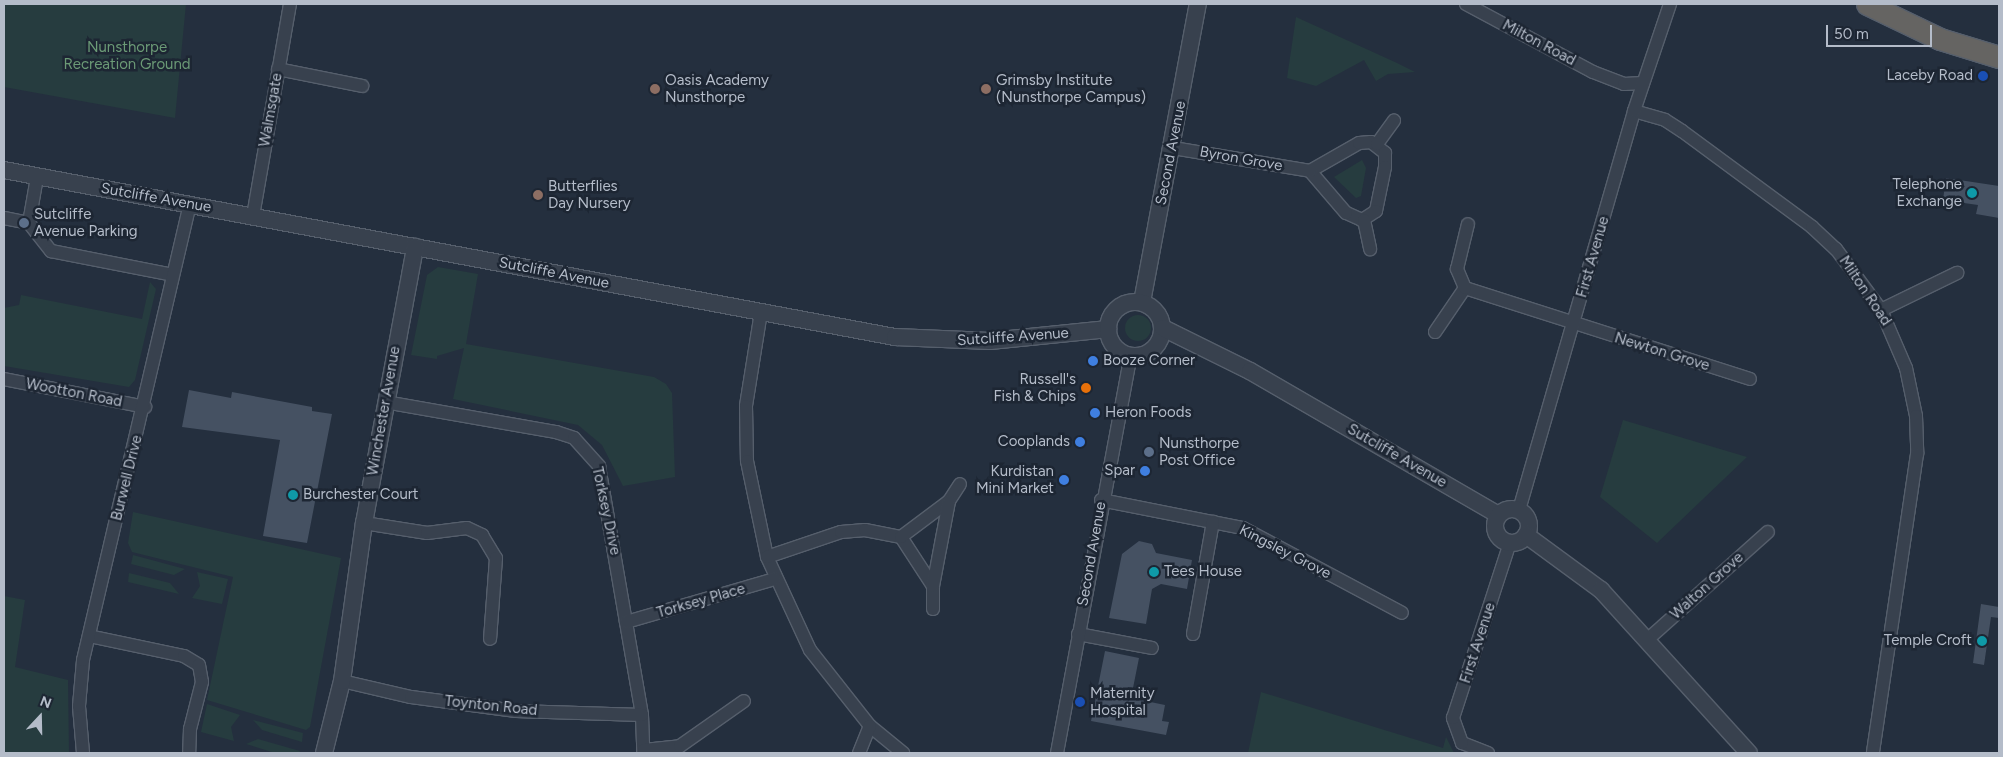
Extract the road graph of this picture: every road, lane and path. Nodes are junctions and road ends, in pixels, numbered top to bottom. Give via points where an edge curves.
1 (290, 4) edge
2 (1198, 4) edge
3 (1466, 4) edge
4 (1670, 4) edge
5 (1867, 4) edge
6 (1999, 57) edge
7 (278, 68) junction
8 (1643, 83) junction
9 (362, 86) dead end
10 (1634, 111) junction
11 (1394, 121) dead end
12 (1377, 144) junction
13 (1173, 148) junction
14 (4, 170) edge
15 (1310, 171) junction
16 (37, 176) junction
17 (190, 204) junction
18 (253, 216) junction
19 (4, 218) edge
20 (1364, 220) junction
21 (29, 223) junction
22 (1468, 224) dead end
23 (415, 247) junction
24 (1370, 249) dead end
25 (1957, 273) dead end
26 (173, 275) junction
27 (1465, 288) junction
28 (1142, 302) junction
29 (1881, 310) junction
30 (761, 312) junction
31 (1574, 325) junction
32 (1163, 328) junction
33 (1108, 330) junction
34 (1436, 332) dead end
35 (1131, 355) junction
36 (1750, 378) dead end
37 (4, 379) edge
38 (384, 402) junction
39 (145, 407) junction
40 (960, 484) dead end
41 (1102, 500) junction
42 (949, 501) junction
43 (1519, 510) junction
44 (1498, 515) junction
45 (1213, 522) junction
46 (364, 523) junction
47 (1768, 532) dead end
48 (1526, 535) junction
49 (901, 537) junction
50 (1510, 543) junction
51 (767, 557) junction
52 (775, 579) junction
53 (933, 586) junction
54 (933, 609) dead end
55 (1402, 613) dead end
56 (626, 622) junction
57 (1078, 634) junction
58 (1193, 634) dead end
59 (89, 636) junction
60 (490, 639) dead end
61 (1647, 640) junction
62 (1152, 648) dead end
63 (342, 681) junction
64 (744, 700) dead end
65 (642, 715) junction
66 (870, 726) junction
67 (644, 751) edge
68 (83, 753) edge
69 (189, 753) edge
70 (324, 753) edge
71 (859, 753) edge
72 (903, 753) edge
73 (1057, 753) edge
74 (1488, 753) edge
75 (1749, 753) edge
76 (1873, 753) edge

1 - 7 street, Walmsgate
2 - 13 street, Second Avenue
3 - 8 street, Milton Road via 1593,72 1624,84
4 - 8 street, First Avenue
5 - 6 highway via 1940,39
7 - 9 street
7 - 18 street, Walmsgate
8 - 10 street, First Avenue
10 - 29 street, Milton Road via 1666,120 1812,227 1854,269
10 - 31 street, First Avenue
11 - 12 street
12 - 15 street via 1359,143
12 - 20 street via 1385,158 1380,195 1373,216
13 - 15 street, Byron Grove
13 - 28 street, Second Avenue
14 - 16 street, Sutcliffe Avenue
15 - 20 street via 1346,213
16 - 17 street, Sutcliffe Avenue
16 - 21 street
17 - 18 street, Sutcliffe Avenue
17 - 26 street, Burwell Drive
18 - 23 street, Sutcliffe Avenue
19 - 21 street
20 - 24 street
21 - 26 street via 51,251
22 - 27 street via 1457,269
23 - 30 street, Sutcliffe Avenue
23 - 38 street, Winchester Avenue
25 - 29 street
26 - 39 street, Burwell Drive
27 - 31 street, Newton Grove
27 - 34 street
28 - 32 street via 1157,313
28 - 33 street via 1121,306 1109,320
29 - 76 street, Milton Road via 1906,368 1916,416 1917,454
30 - 33 street, Sutcliffe Avenue via 895,337 941,341 990,341
30 - 51 street via 747,398 747,461
31 - 36 street, Newton Grove
31 - 43 street, First Avenue
32 - 35 street via 1153,349
32 - 44 street, Sutcliffe Avenue via 1250,371
33 - 35 street via 1115,347
35 - 41 street, Second Avenue
37 - 39 street, Wootton Road
38 - 46 street, Winchester Avenue
38 - 56 street, Torksey Drive via 556,432 574,438 587,449 599,466
39 - 59 street, Burwell Drive
40 - 42 street
41 - 45 street, Kingsley Grove
41 - 57 street, Second Avenue
42 - 49 street
42 - 53 street
43 - 44 street via 1510,509
43 - 48 street via 1528,520
44 - 50 street via 1496,533
45 - 55 street, Kingsley Grove via 1243,528
45 - 58 street
46 - 60 street via 428,533 467,528 482,535 496,558
46 - 63 street, Winchester Avenue
47 - 61 street, Walton Grove
48 - 50 street
48 - 61 street via 1601,590
49 - 51 street via 865,530 842,532
49 - 53 street
50 - 74 street, First Avenue via 1453,718 1462,742
51 - 52 street
52 - 56 street, Torksey Place
52 - 66 street via 810,650
53 - 54 street
56 - 65 street, Torksey Drive
57 - 62 street
57 - 73 street, Second Avenue
59 - 68 street, Burwell Drive via 80,688
59 - 69 street via 184,656 199,664 202,682 190,729
61 - 75 street
63 - 65 street, Toynton Road via 411,697 516,711
63 - 70 street, Winchester Avenue
64 - 67 street via 680,746
65 - 67 street, Torksey Drive
66 - 71 street
66 - 72 street

